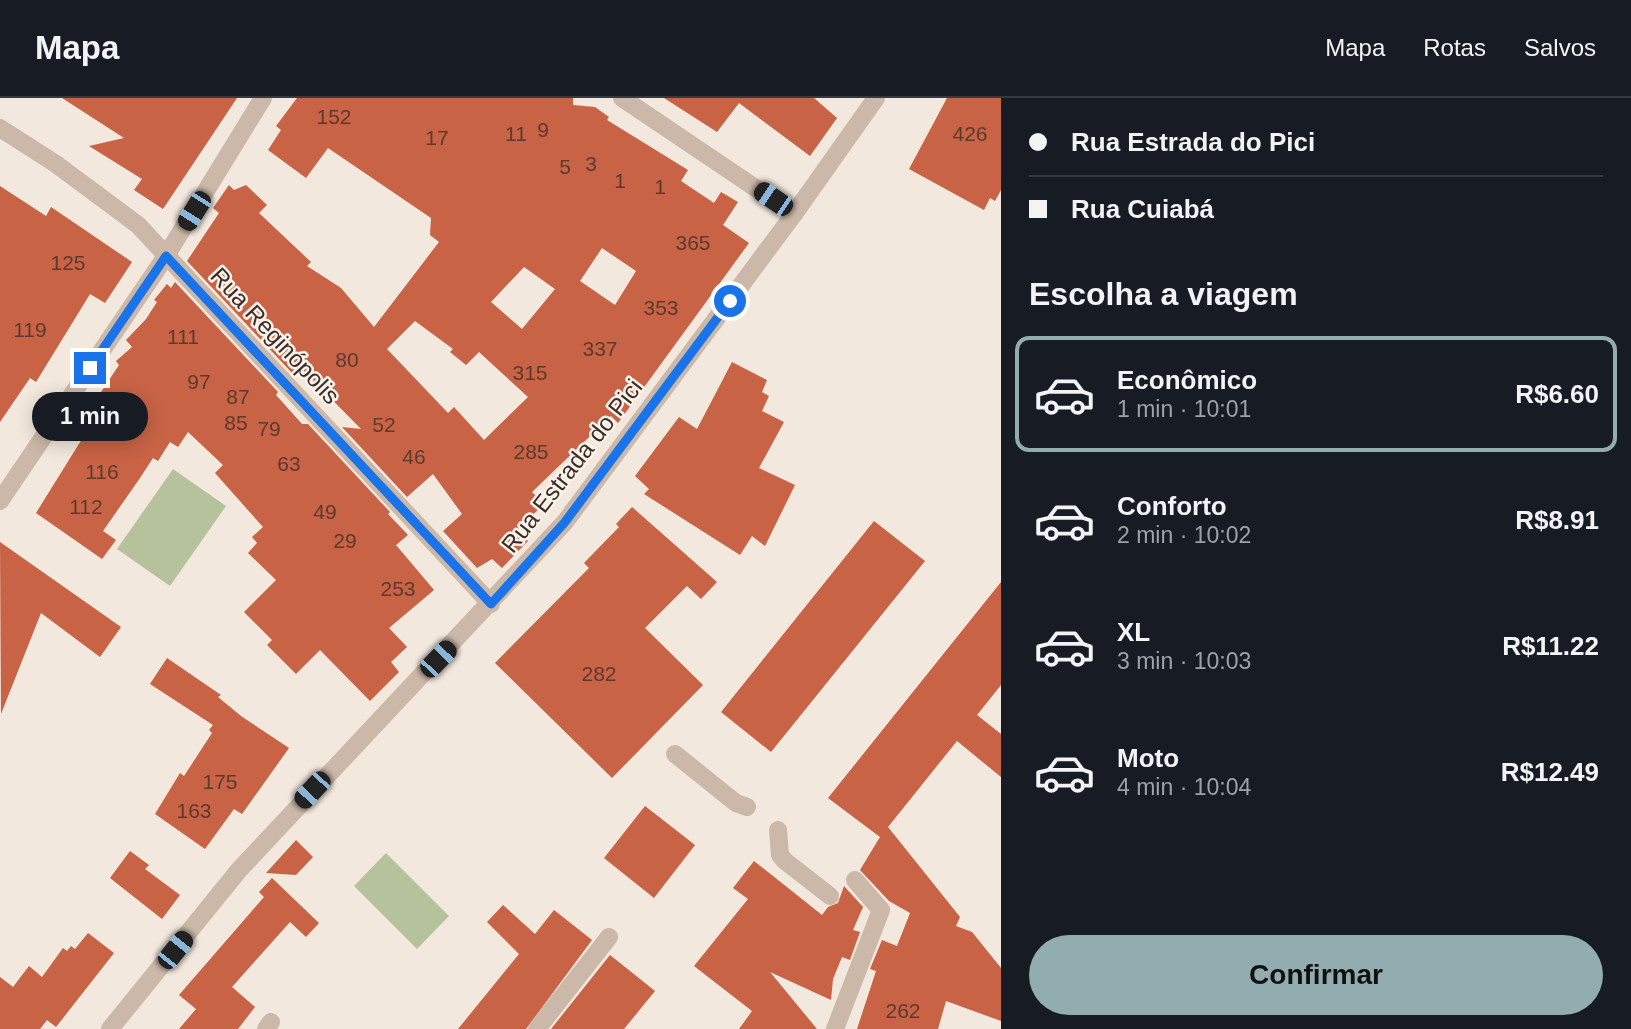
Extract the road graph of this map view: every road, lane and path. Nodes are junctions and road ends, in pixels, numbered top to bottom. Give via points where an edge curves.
1 (264, 98) edge
2 (622, 98) edge
3 (876, 98) edge
4 (0, 128) edge
5 (794, 214) junction
6 (166, 256) junction
7 (0, 501) edge
8 (491, 604) junction
9 (675, 754) dead end
10 (747, 807) dead end
11 (778, 830) dead end
12 (855, 880) dead end
13 (830, 897) dead end
14 (608, 937) dead end
15 (110, 1029) edge
16 (537, 1029) edge
17 (835, 1029) edge

1 - 6 street
2 - 5 street
3 - 5 street, Rua Estrada do Pici
4 - 6 street, Rua Reginópolis via 138,225
5 - 8 street, Rua Estrada do Pici via 565,522
6 - 7 street
6 - 8 street, Rua Reginópolis
8 - 15 street, Rua Estrada do Pici via 239,870
9 - 10 street
11 - 13 street via 780,855
12 - 17 street via 881,910
14 - 16 street

